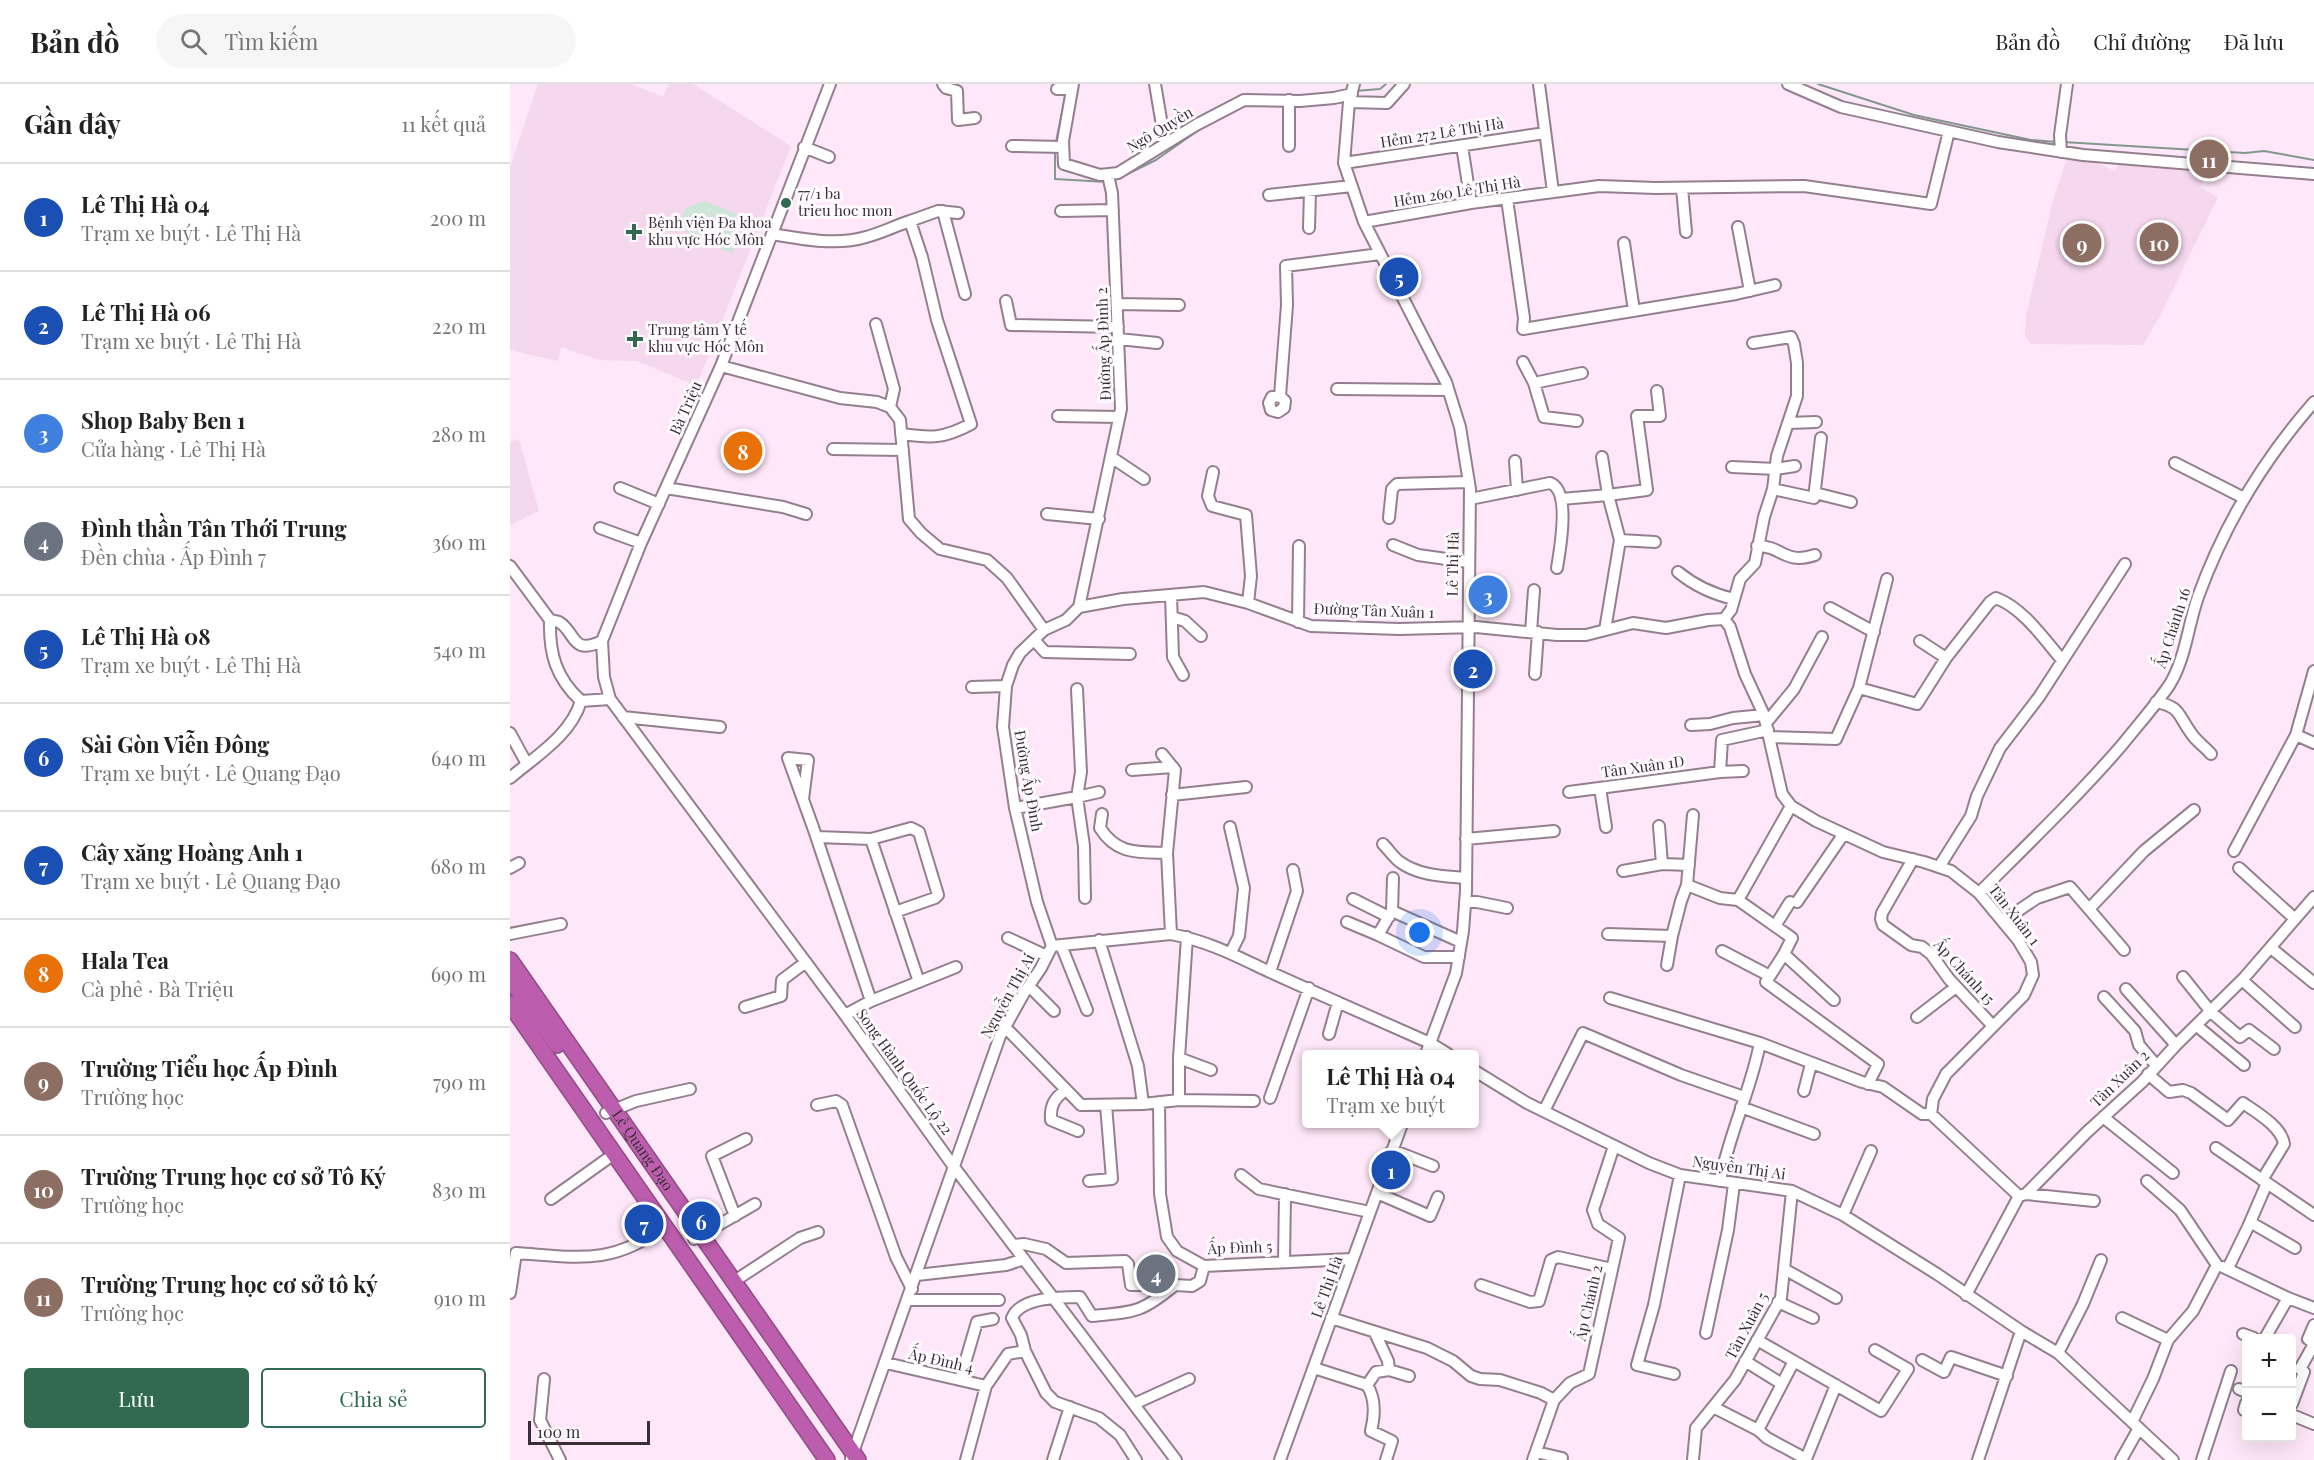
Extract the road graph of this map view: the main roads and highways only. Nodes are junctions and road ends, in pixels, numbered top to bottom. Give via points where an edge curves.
1 (510, 960) edge
2 (510, 979) edge
3 (510, 1004) edge
4 (510, 1020) edge
5 (610, 1111) junction
6 (611, 1156) junction
7 (660, 1230) junction
8 (698, 1236) junction
9 (853, 1458) edge
10 (818, 1460) edge
11 (827, 1460) edge

1 - 5 highway, Lê Quang Đạo
2 - 5 highway, Lê Quang Đạo
3 - 6 highway, Lê Quang Đạo
4 - 6 highway, Lê Quang Đạo
5 - 8 highway, Lê Quang Đạo
6 - 7 highway, Lê Quang Đạo
7 - 10 highway, Lê Quang Đạo
7 - 11 highway, Lê Quang Đạo
8 - 9 highway, Lê Quang Đạo
8 - 9 highway, Lê Quang Đạo

